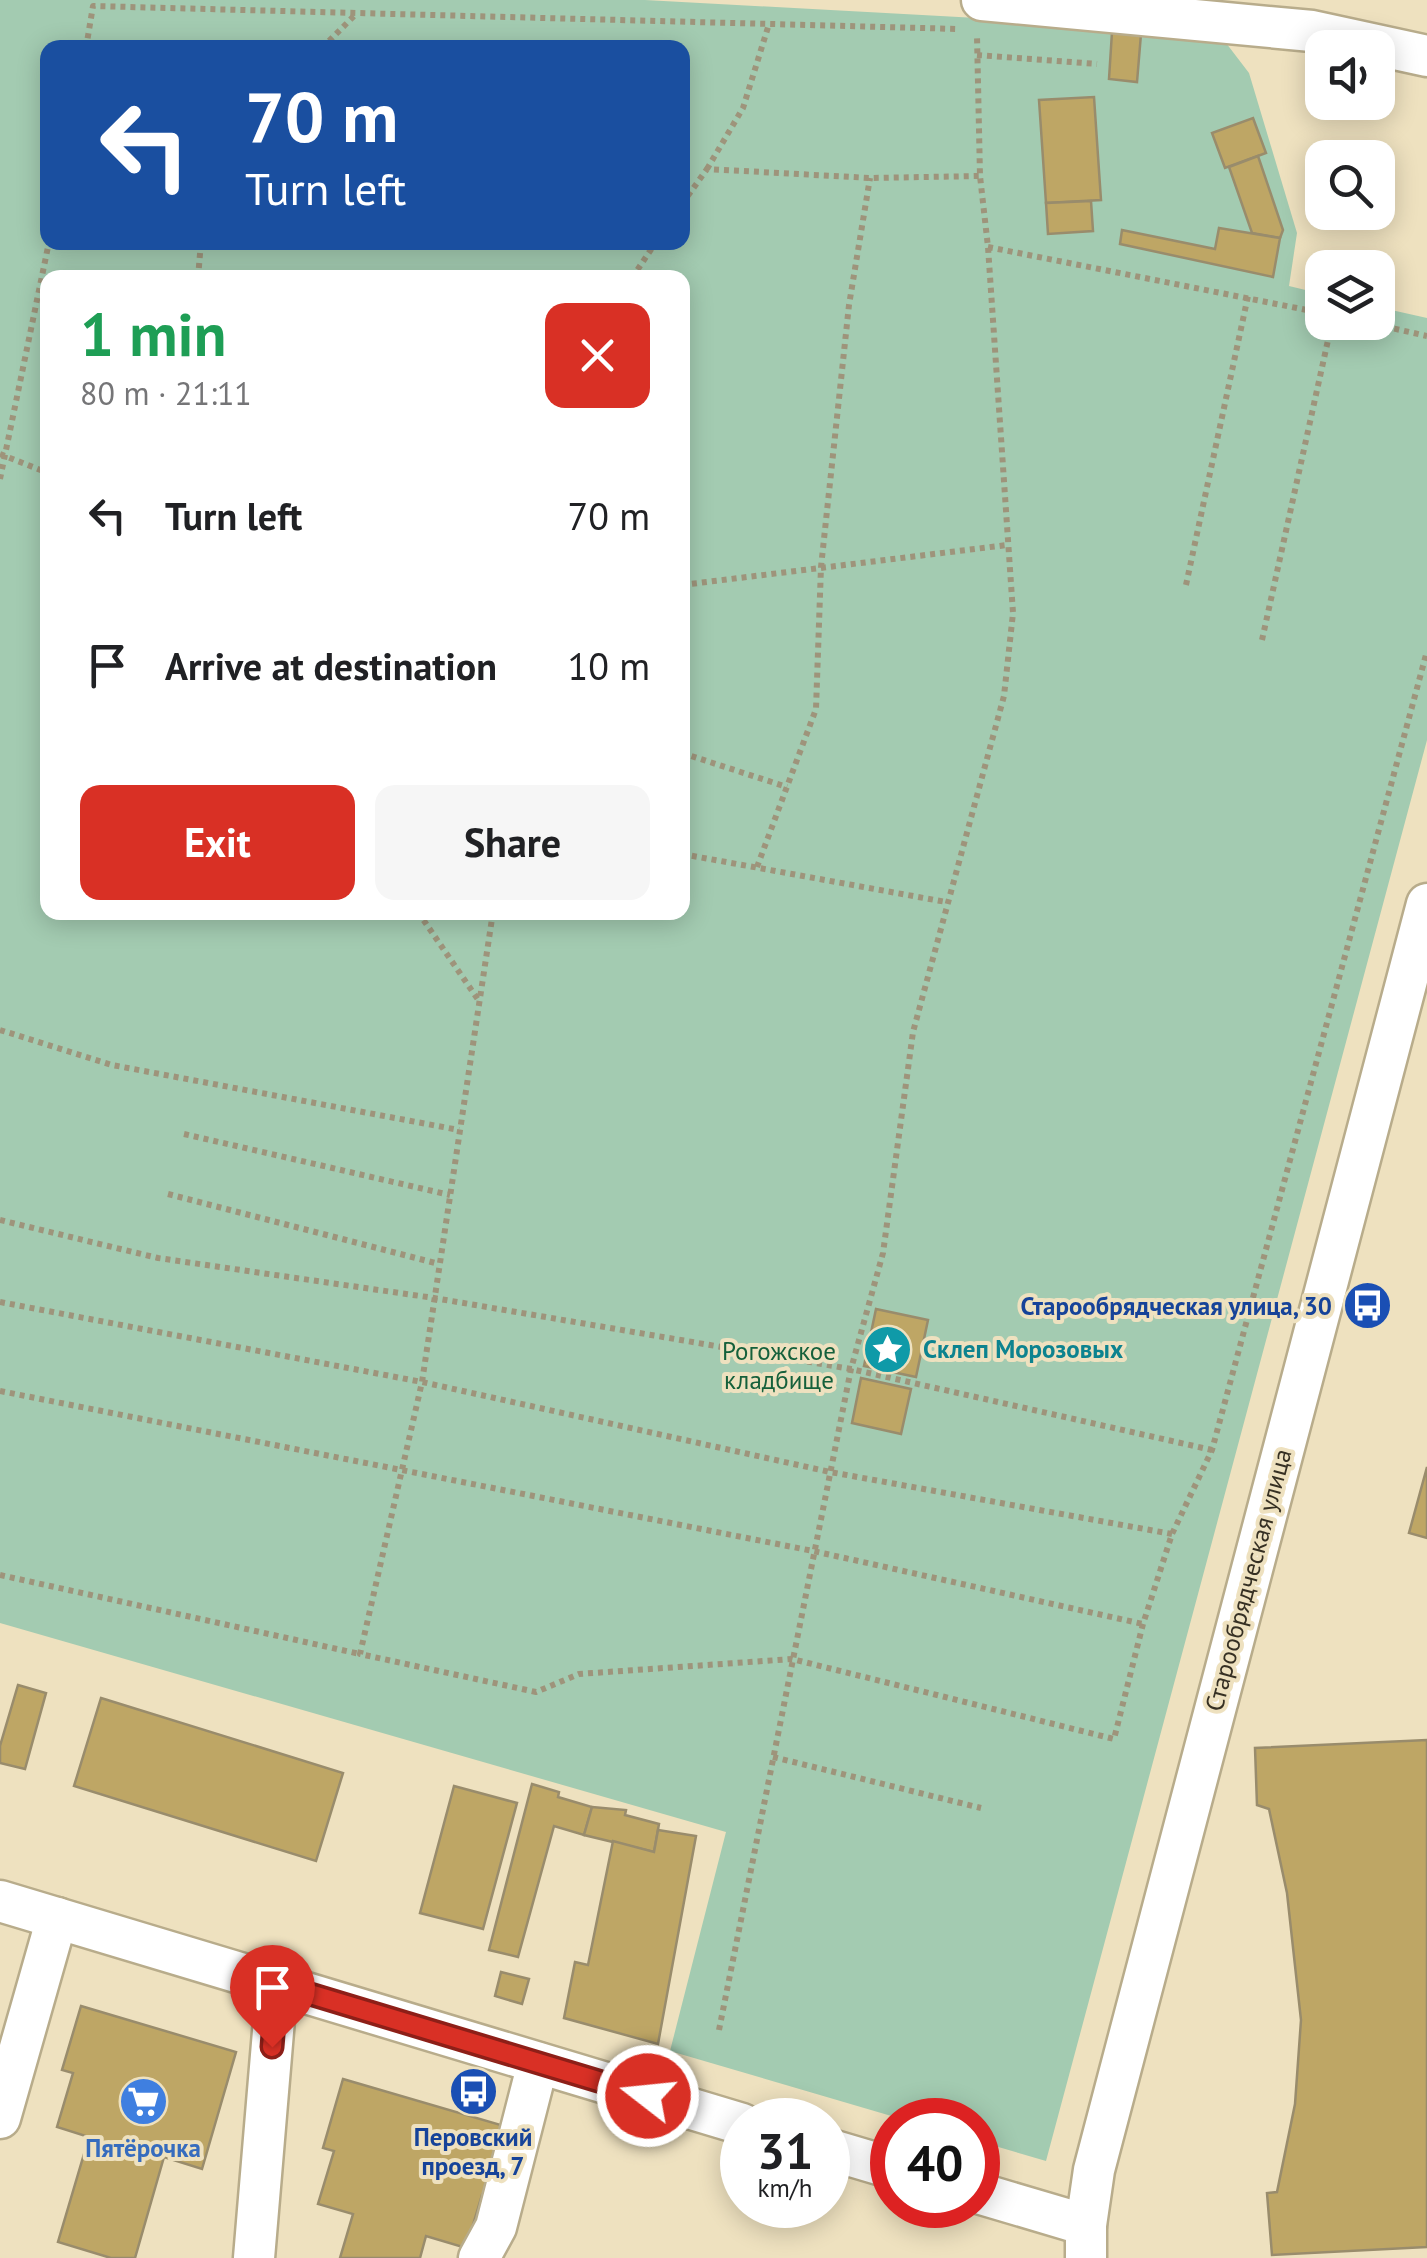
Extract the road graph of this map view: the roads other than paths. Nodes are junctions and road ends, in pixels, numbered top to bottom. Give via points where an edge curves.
1 (982, 0) edge
2 (1315, 16) edge
3 (1427, 56) edge
4 (1427, 904) edge
5 (0, 1901) edge
6 (57, 1918) junction
7 (277, 1984) junction
8 (538, 2063) junction
9 (720, 2117) edge
10 (0, 2118) edge
11 (1000, 2203) edge
12 (1086, 2242) edge
13 (254, 2258) edge
14 (479, 2258) edge

1 - 2 street
2 - 3 street
4 - 12 street, Старообрядческая улица via 1094,2170
5 - 6 street
6 - 7 street
6 - 10 street
7 - 8 street
7 - 13 street
8 - 9 street
8 - 14 street via 496,2227
11 - 12 street

